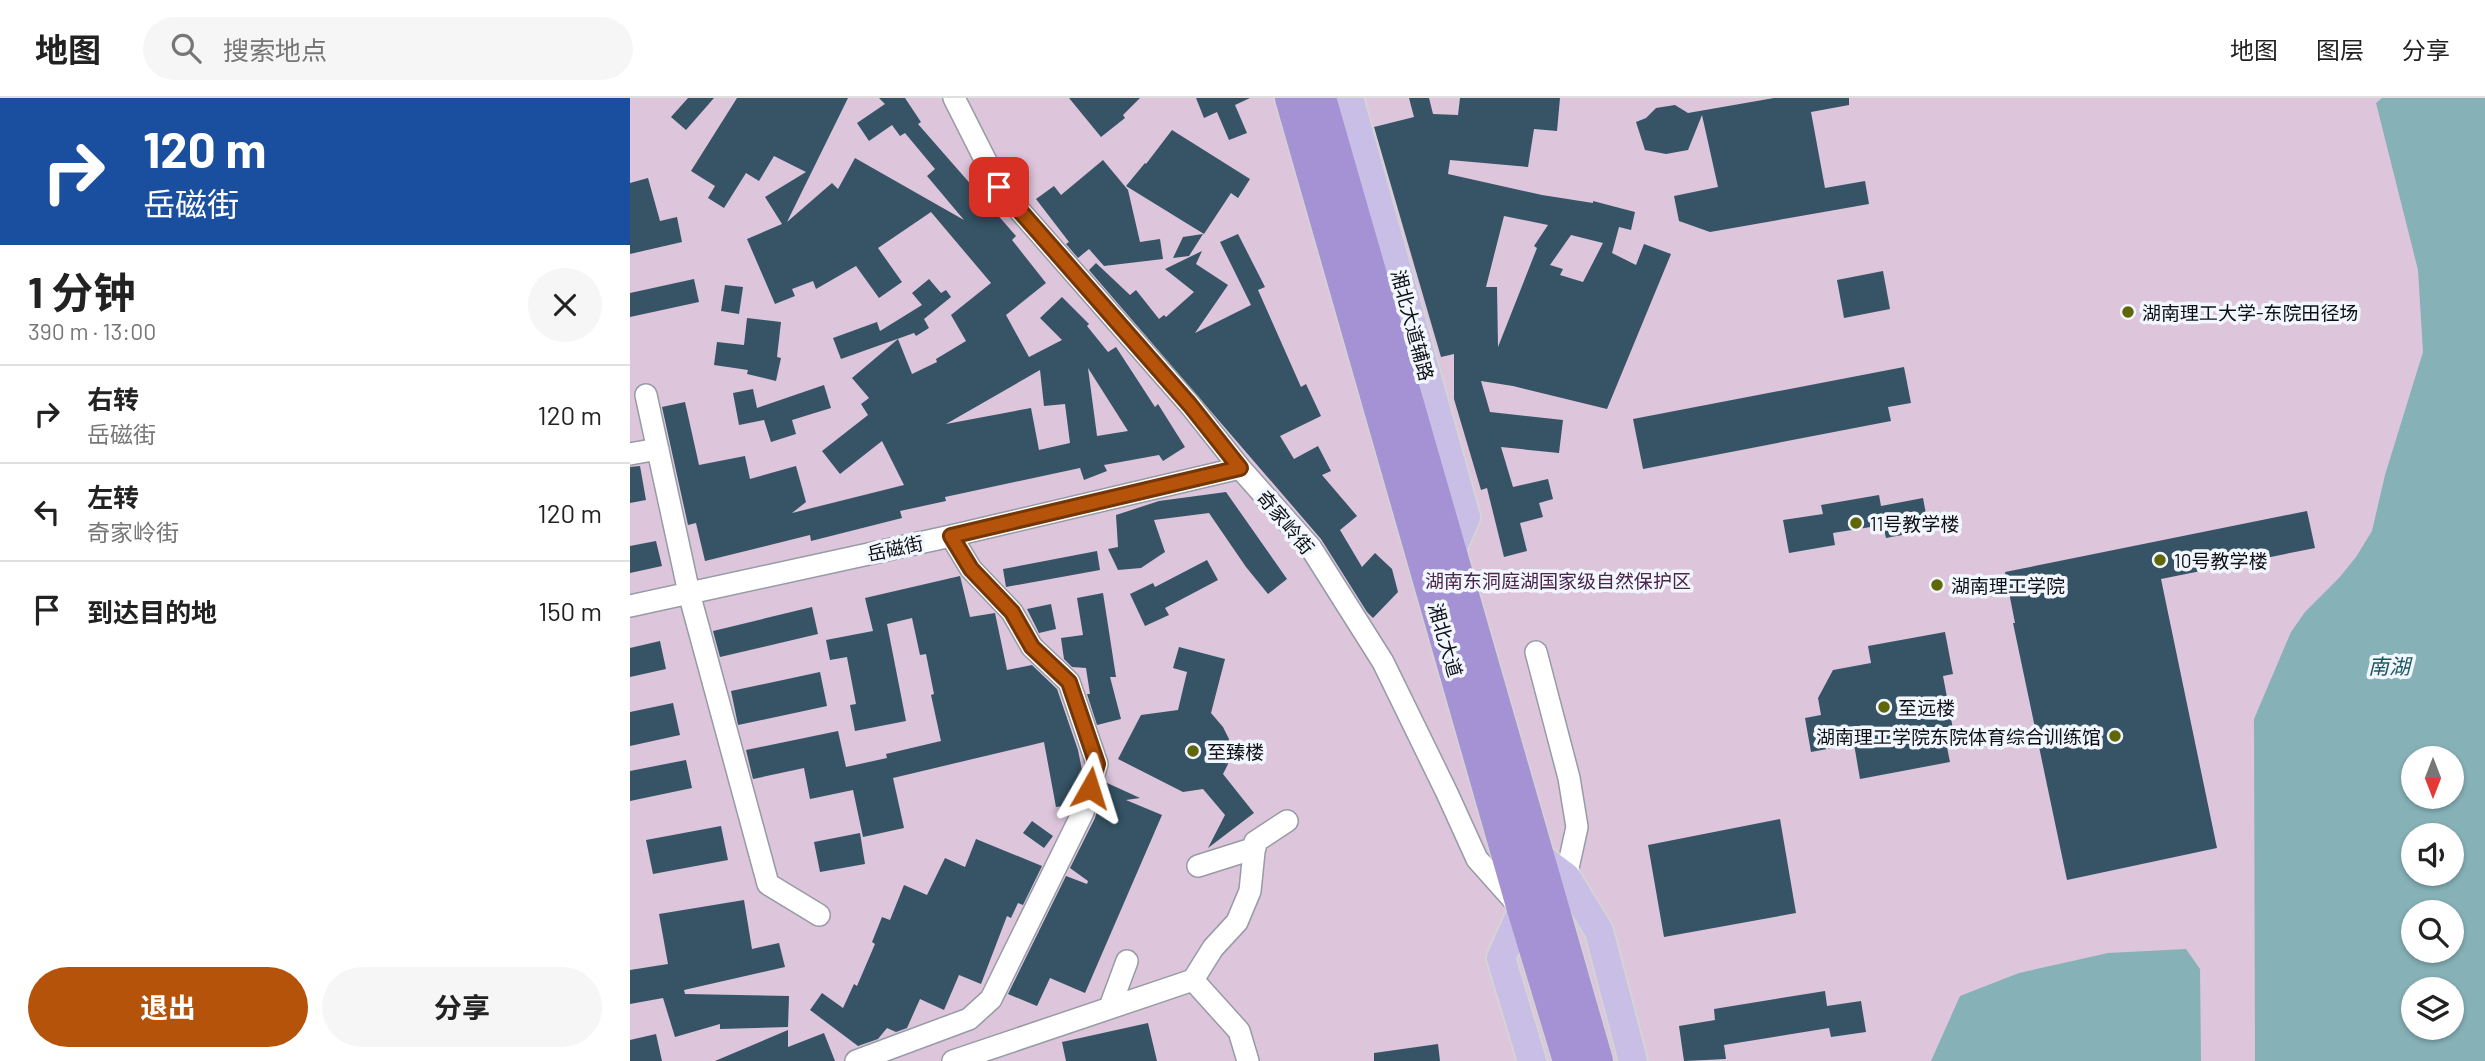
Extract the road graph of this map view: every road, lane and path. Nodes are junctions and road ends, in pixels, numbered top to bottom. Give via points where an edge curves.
1 (954, 98) edge
2 (1291, 98) edge
3 (1320, 98) edge
4 (1349, 98) edge
5 (646, 395) dead end
6 (658, 449) junction
7 (630, 454) edge
8 (1240, 468) junction
9 (951, 536) junction
10 (1451, 551) junction
11 (689, 593) junction
12 (630, 606) edge
13 (1536, 652) dead end
14 (1287, 821) dead end
15 (1255, 848) junction
16 (1538, 856) junction
17 (1198, 866) dead end
18 (1566, 877) junction
19 (1523, 909) junction
20 (819, 915) dead end
21 (1560, 933) junction
22 (1127, 961) dead end
23 (1193, 980) junction
24 (1110, 1007) junction
25 (856, 1061) edge
26 (953, 1061) edge
27 (1248, 1061) edge
28 (1532, 1061) edge
29 (1569, 1061) edge
30 (1597, 1061) edge
31 (1633, 1061) edge

1 - 8 street, 奇家岭街 via 999,187
2 - 19 highway, 湘北大道
3 - 10 highway, 湘北大道
4 - 10 main road, 湘北大道辅路 via 1466,517
5 - 6 street
6 - 7 street
6 - 11 street
8 - 9 street, 岳磁街
8 - 19 street, 奇家岭街 via 1311,548 1393,682 1477,859
9 - 11 street, 岳磁街
9 - 25 street via 971,569 1012,612 1032,647 1069,682 1097,764 1083,812 990,999 969,1019
10 - 16 highway, 湘北大道
11 - 12 street, 岳磁街
11 - 20 street via 768,884
13 - 18 street via 1577,827
14 - 15 street via 1255,842
15 - 17 street
15 - 23 street via 1250,891 1237,922
16 - 18 main road
16 - 21 highway, 湘北大道
18 - 21 main road
18 - 31 main road via 1599,931
19 - 28 main road via 1501,958
19 - 29 highway, 湘北大道
21 - 30 highway, 湘北大道
22 - 24 street
23 - 24 street
23 - 27 street via 1239,1031
24 - 26 street

